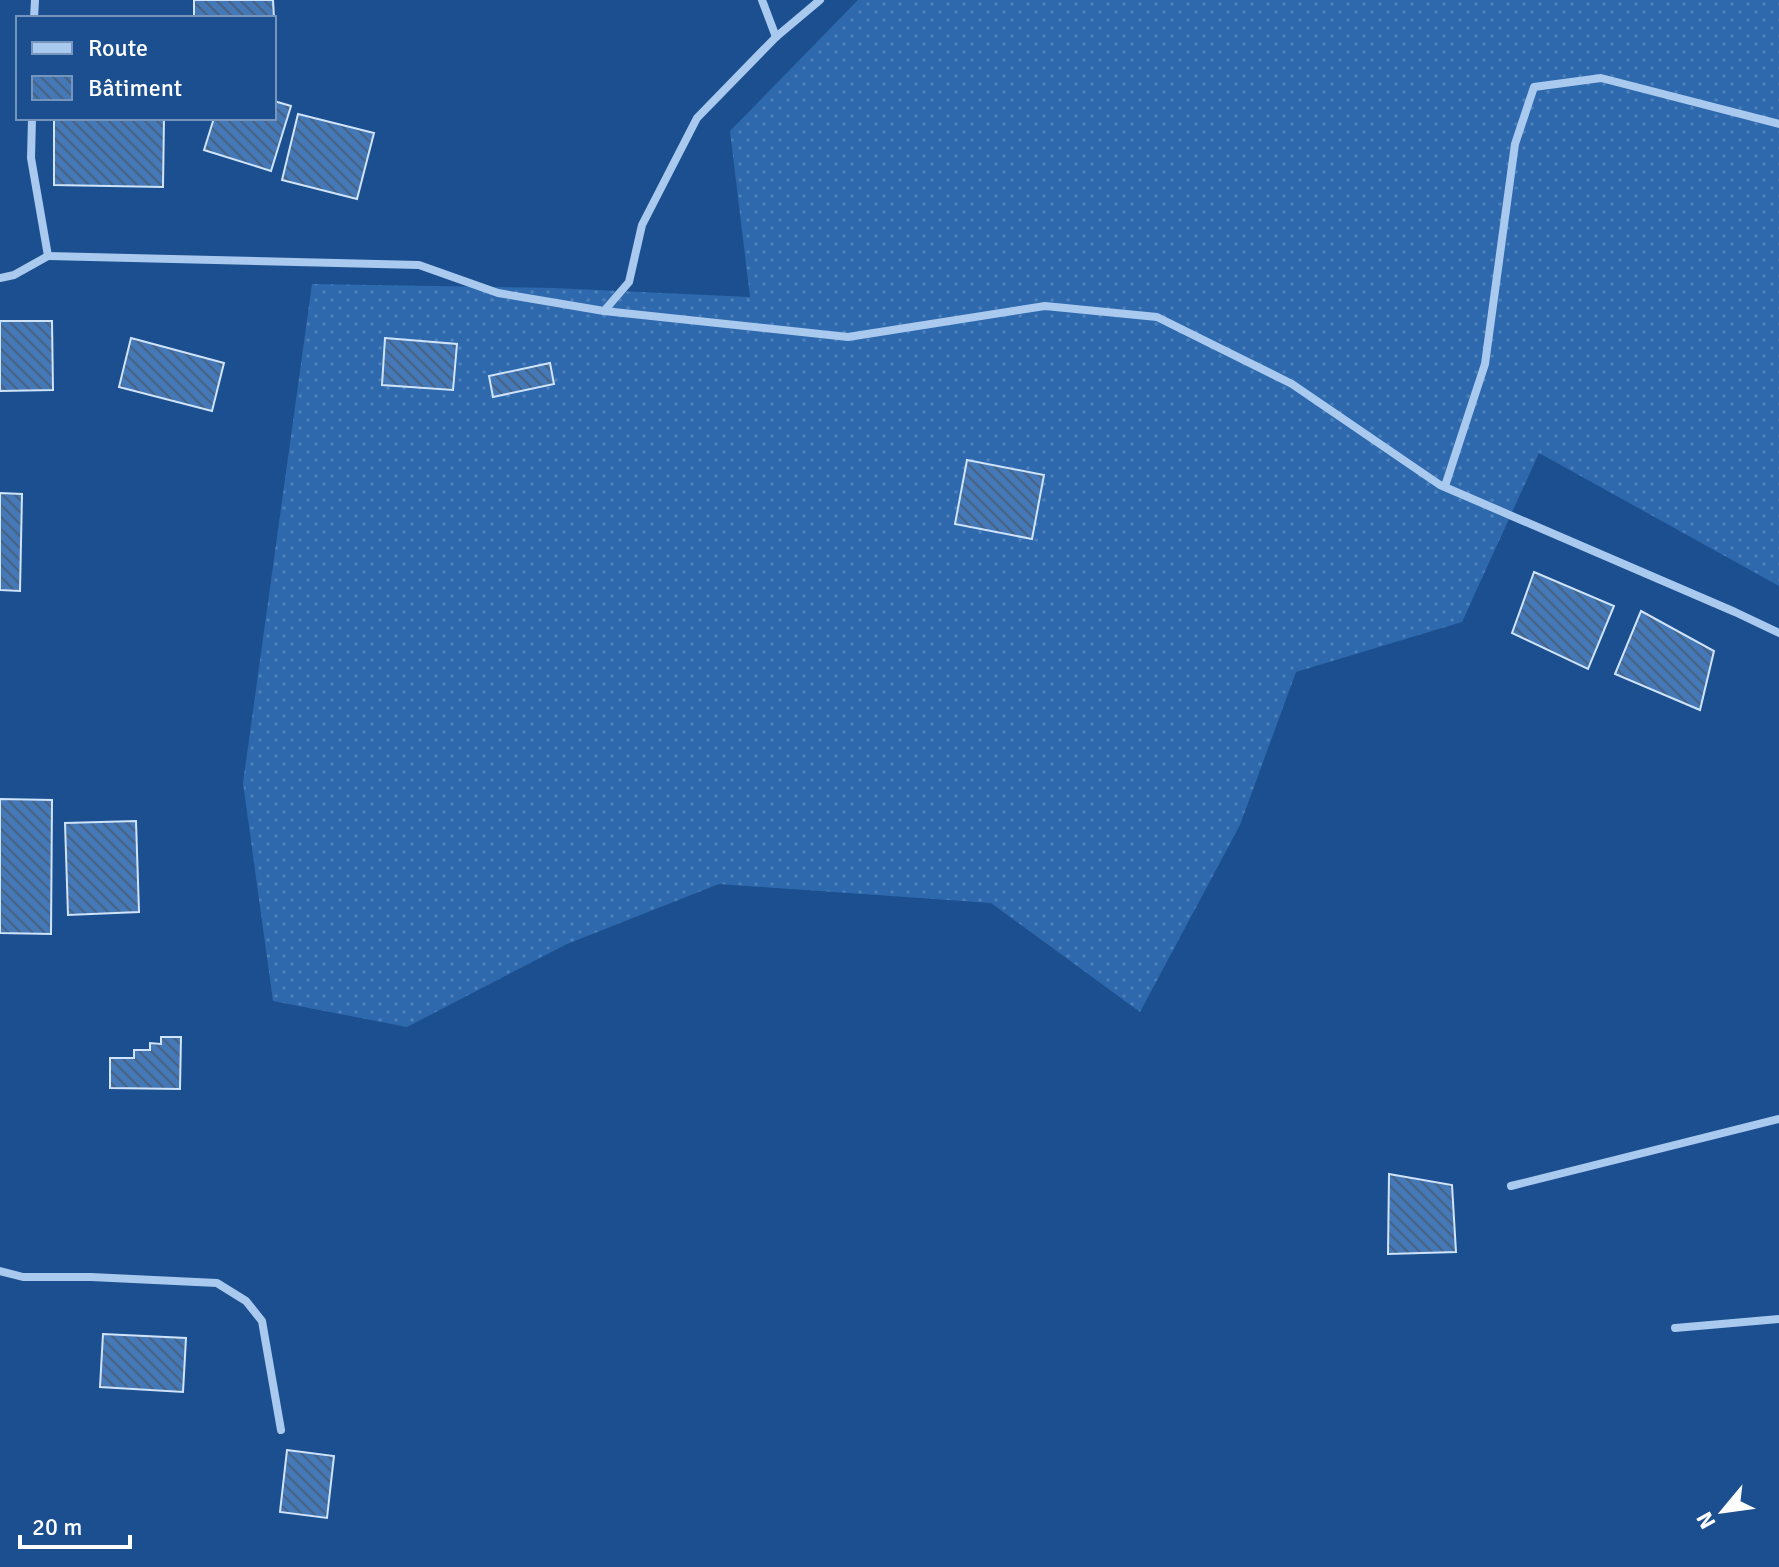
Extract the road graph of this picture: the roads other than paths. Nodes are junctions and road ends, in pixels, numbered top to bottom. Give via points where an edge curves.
1 (762, 0) edge
2 (820, 0) edge
3 (776, 37) junction
4 (32, 120) edge
5 (1779, 124) edge
6 (48, 256) junction
7 (0, 278) edge
8 (604, 311) junction
9 (1445, 486) junction
10 (1779, 633) edge
11 (1779, 1119) edge
12 (1511, 1186) dead end
13 (0, 1271) edge
14 (1779, 1319) edge
15 (1675, 1328) dead end
16 (281, 1430) dead end

1 - 3 street
2 - 3 street
3 - 8 street via 697,118 642,225 629,282
4 - 6 street via 31,158
5 - 9 street via 1601,78 1534,87 1515,144 1485,364
6 - 7 street
6 - 8 street via 419,265 498,293
8 - 9 street via 848,337 1045,306 1157,317 1292,384
9 - 10 street
11 - 12 street
13 - 16 street via 23,1277 217,1283 246,1301 262,1321
14 - 15 street

